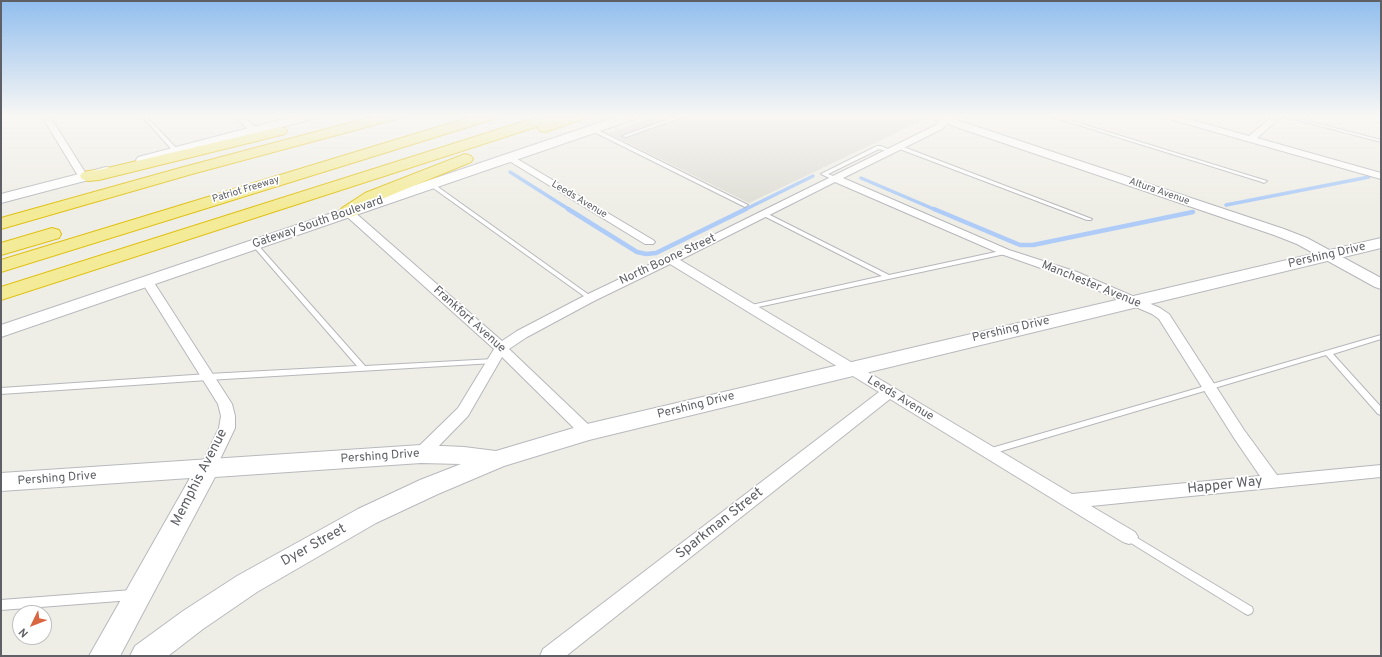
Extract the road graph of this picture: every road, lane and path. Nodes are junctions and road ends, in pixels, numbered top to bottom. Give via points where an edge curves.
1 (65, 146) edge
2 (170, 146) edge
3 (198, 146) edge
4 (237, 146) edge
5 (270, 146) edge
6 (279, 146) edge
7 (350, 146) edge
8 (392, 146) edge
9 (463, 146) edge
10 (501, 146) edge
11 (543, 146) edge
12 (626, 146) edge
13 (1033, 146) edge
14 (1148, 146) edge
15 (1274, 146) edge
16 (900, 147) joint
17 (176, 152) junction
18 (509, 157) junction
19 (85, 176) junction
20 (1381, 176) edge
21 (836, 179) junction
22 (1264, 181) dead end
23 (431, 184) junction
24 (1, 199) edge
25 (745, 205) dead end
26 (348, 212) junction
27 (764, 214) junction
28 (1089, 219) dead end
29 (1, 224) edge
30 (1, 241) edge
31 (649, 242) dead end
32 (1381, 243) edge
33 (255, 245) junction
34 (1, 249) edge
35 (1005, 252) junction
36 (1330, 256) junction
37 (671, 260) junction
38 (1, 266) edge
39 (888, 276) junction
40 (147, 281) junction
41 (1381, 284) edge
42 (2, 294) edge
43 (590, 298) junction
44 (1134, 301) junction
45 (748, 307) junction
46 (1, 331) edge
47 (1381, 337) edge
48 (501, 348) junction
49 (1328, 353) junction
50 (494, 361) junction
51 (363, 368) junction
52 (850, 369) junction
53 (208, 377) junction
54 (1209, 388) junction
55 (1, 391) edge
56 (889, 392) junction
57 (1381, 412) edge
58 (587, 432) junction
59 (988, 452) junction
60 (421, 454) junction
61 (496, 460) junction
62 (208, 468) junction
63 (1381, 471) edge
64 (1272, 481) junction
65 (1, 482) edge
66 (1070, 501) junction
67 (1129, 537) joint
68 (138, 595) junction
69 (1, 605) edge
70 (1248, 610) dead end
71 (104, 656) edge
72 (145, 656) edge
73 (550, 656) edge

1 - 19 street
2 - 17 lane
3 - 17 main road
4 - 19 highway
5 - 29 highway
6 - 30 highway
7 - 34 highway, Patriot Freeway
8 - 38 highway, Patriot Freeway
9 - 42 highway
10 - 26 highway via 371,197
11 - 18 main road, Gateway South Boulevard
12 - 25 lane
13 - 36 street, Altura Avenue via 1279,232
14 - 22 lane
15 - 20 street
16 - 21 street, North Boone Street
16 - 28 lane
17 - 19 main road
18 - 23 main road, Gateway South Boulevard
18 - 31 street, Leeds Avenue
19 - 24 main road
21 - 27 street, North Boone Street
21 - 35 street, Manchester Avenue
23 - 26 main road, Gateway South Boulevard
23 - 43 lane
26 - 33 main road, Gateway South Boulevard
26 - 48 street, Frankfort Avenue
27 - 37 street, North Boone Street
27 - 39 lane
32 - 36 main road, Pershing Drive
33 - 40 main road, Gateway South Boulevard
33 - 51 lane
35 - 39 lane
35 - 44 street, Manchester Avenue via 1073,275
36 - 41 street, Altura Avenue
36 - 44 main road, Pershing Drive
37 - 43 street, North Boone Street
37 - 45 street, Leeds Avenue
39 - 45 lane
40 - 46 main road, Gateway South Boulevard
40 - 53 street, Memphis Avenue
43 - 48 street, North Boone Street
44 - 52 main road, Pershing Drive
44 - 54 street, Manchester Avenue via 1164,317
45 - 52 street, Leeds Avenue
47 - 49 lane
48 - 50 street, North Boone Street
48 - 58 street, Frankfort Avenue
49 - 54 lane
49 - 57 lane
50 - 51 lane
50 - 60 street, North Boone Street via 463,412
51 - 53 lane
52 - 56 street, Leeds Avenue
52 - 58 main road, Pershing Drive
53 - 55 lane
53 - 62 street, Memphis Avenue via 225,404 228,416 227,428
54 - 59 lane
54 - 64 street, Manchester Avenue
56 - 59 street, Leeds Avenue
56 - 73 street, Sparkman Street
58 - 61 main road, Pershing Drive
59 - 66 street, Leeds Avenue
60 - 61 main road, Pershing Drive
60 - 62 main road, Pershing Drive
61 - 72 main road, Dyer Street via 381,509 303,552 241,588
62 - 65 main road, Pershing Drive
62 - 68 main road, Memphis Avenue
63 - 64 street, Happer Way
64 - 66 street, Happer Way
66 - 67 street, Leeds Avenue
67 - 70 lane
68 - 69 lane
68 - 71 main road, Memphis Avenue

